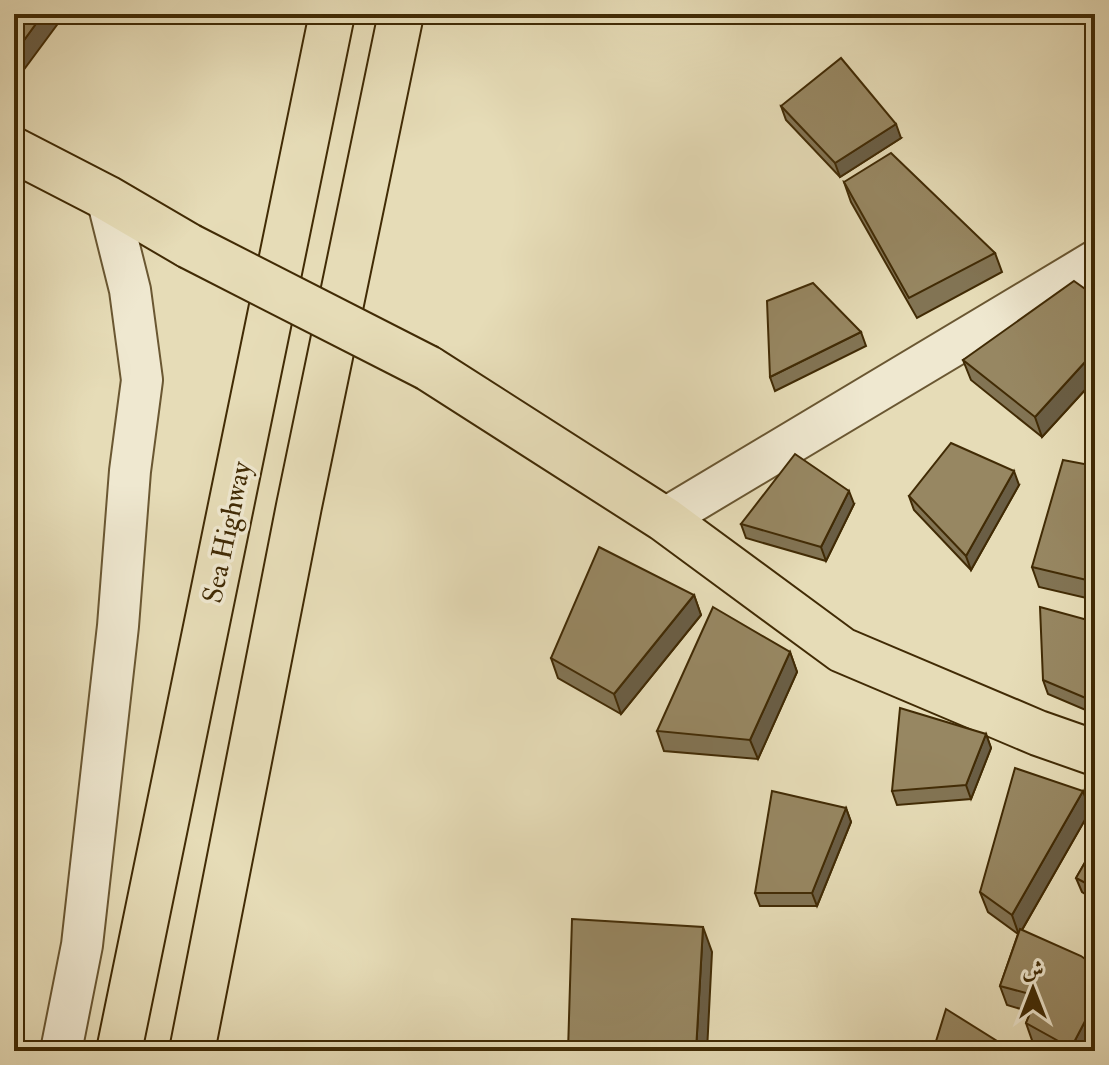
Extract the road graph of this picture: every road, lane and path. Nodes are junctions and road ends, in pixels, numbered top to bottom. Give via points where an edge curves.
1 (332, 14) edge
2 (401, 14) edge
3 (14, 150) edge
4 (107, 198) junction
5 (1095, 261) edge
6 (664, 519) junction
7 (1095, 753) edge
8 (61, 1051) edge
9 (119, 1051) edge
10 (192, 1051) edge

1 - 9 main road, Sea Highway
2 - 10 main road
3 - 4 main road
4 - 6 main road, bridge via 189,246 428,368
4 - 8 street via 130,290 142,380 82,945
5 - 6 street
6 - 7 main road via 842,650

